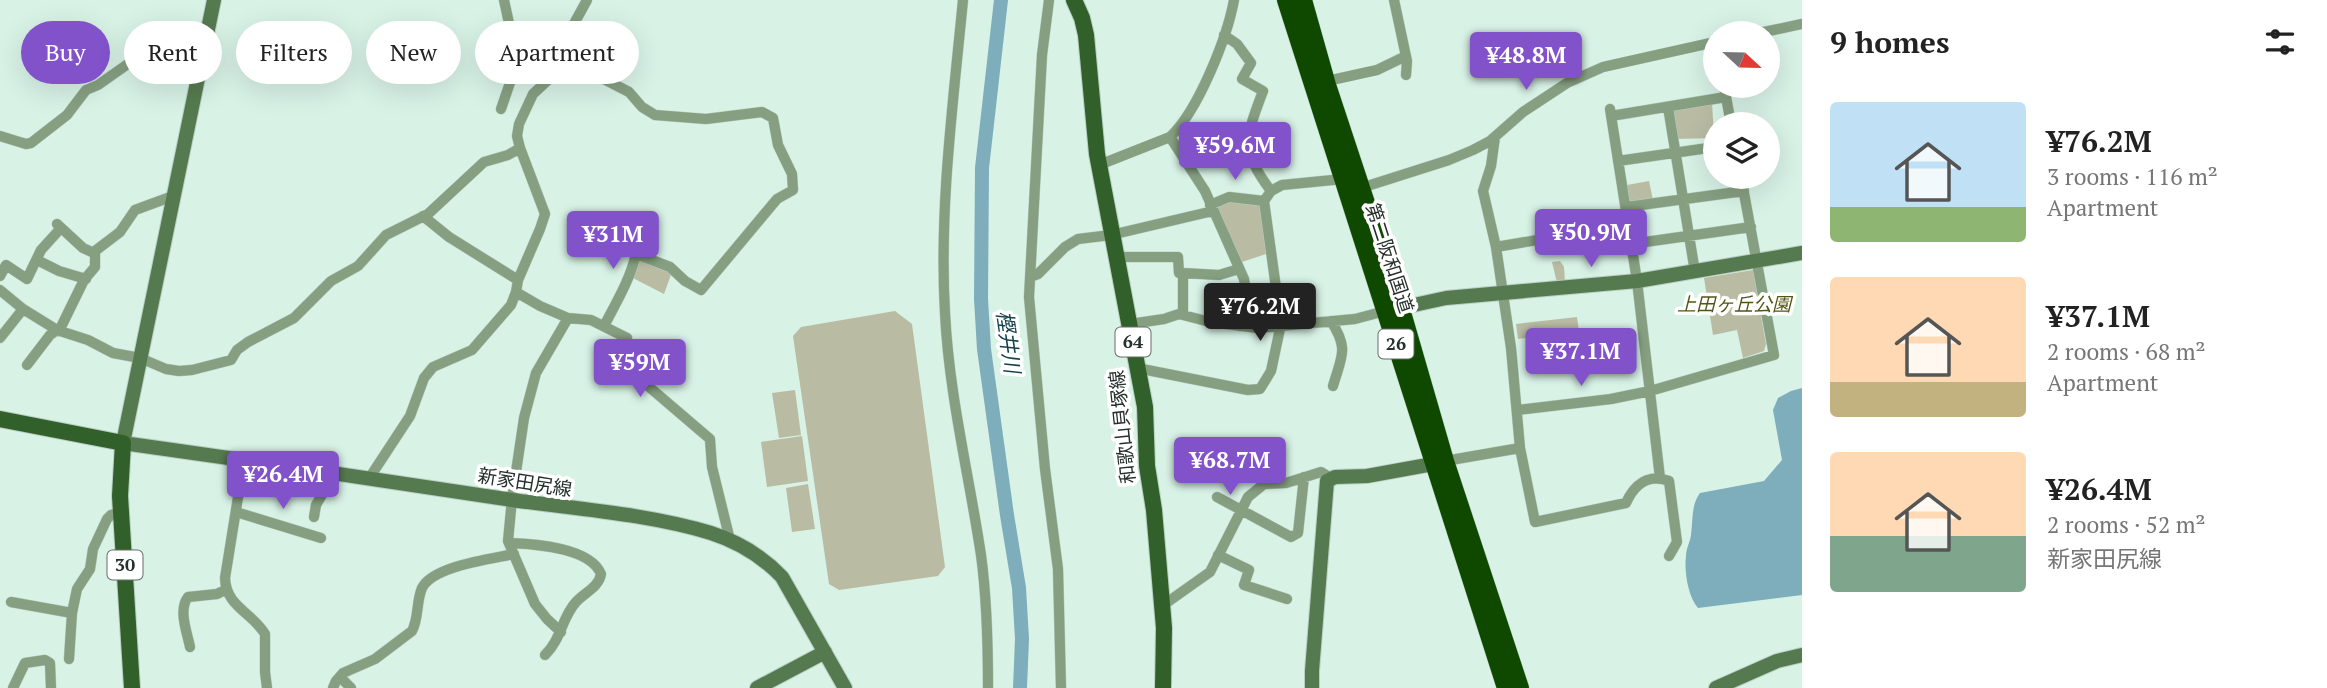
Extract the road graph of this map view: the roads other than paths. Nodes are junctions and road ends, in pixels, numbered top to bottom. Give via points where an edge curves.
1 (214, 0) edge
2 (504, 0) edge
3 (586, 0) edge
4 (963, 0) edge
5 (1049, 0) edge
6 (1234, 0) edge
7 (1275, 0) edge
8 (1286, 0) edge
9 (1303, 0) edge
10 (1312, 0) edge
11 (1394, 0) edge
12 (1076, 2) edge
13 (210, 21) edge
14 (575, 21) edge
15 (1802, 24) edge
16 (1780, 29) edge
17 (1224, 35) junction
18 (1703, 45) edge
19 (1406, 56) junction
20 (124, 67) edge
21 (1406, 75) dead end
22 (1327, 83) junction
23 (197, 84) edge
24 (544, 84) edge
25 (614, 84) edge
26 (1703, 97) edge
27 (1320, 103) junction
28 (1668, 107) junction
29 (501, 109) dead end
30 (0, 136) edge
31 (1170, 137) junction
32 (1495, 137) junction
33 (520, 148) junction
34 (1703, 149) edge
35 (1675, 153) junction
36 (1618, 161) junction
37 (1099, 165) junction
38 (1343, 179) junction
39 (1361, 188) junction
40 (1271, 191) junction
41 (1744, 191) joint
42 (173, 196) junction
43 (1683, 199) junction
44 (1264, 201) junction
45 (1626, 207) junction
46 (1212, 208) junction
47 (423, 216) junction
48 (640, 225) dead end
49 (1751, 227) junction
50 (1630, 232) junction
51 (1111, 235) junction
52 (1689, 236) junction
53 (1632, 244) junction
54 (1496, 247) junction
55 (94, 253) junction
56 (1802, 253) edge
57 (636, 254) junction
58 (1115, 257) junction
59 (37, 260) junction
60 (1757, 261) junction
61 (1239, 269) junction
62 (1695, 272) junction
63 (1183, 273) junction
64 (0, 276) edge
65 (1030, 277) junction
66 (86, 279) junction
67 (518, 280) junction
68 (1637, 281) junction
69 (0, 290) edge
70 (516, 292) junction
71 (1502, 295) junction
72 (23, 309) junction
73 (1393, 310) junction
74 (1183, 315) junction
75 (568, 318) junction
76 (1331, 321) junction
77 (1130, 324) junction
78 (1282, 324) junction
79 (604, 326) junction
80 (1240, 326) junction
81 (57, 330) junction
82 (0, 338) edge
83 (139, 358) junction
84 (27, 365) dead end
85 (1137, 368) junction
86 (1333, 386) dead end
87 (1650, 391) junction
88 (1517, 410) junction
89 (0, 419) edge
90 (123, 443) junction
91 (1520, 448) junction
92 (244, 460) junction
93 (1440, 462) junction
94 (327, 471) junction
95 (370, 477) junction
96 (1304, 477) junction
97 (1331, 478) junction
98 (1660, 478) junction
99 (1217, 497) dead end
100 (512, 499) junction
101 (1240, 510) junction
102 (121, 512) junction
103 (236, 512) junction
104 (314, 517) dead end
105 (321, 538) dead end
106 (730, 540) junction
107 (509, 543) junction
108 (514, 554) junction
109 (1218, 555) junction
110 (1669, 556) dead end
111 (225, 590) junction
112 (1287, 599) dead end
113 (11, 602) dead end
114 (1162, 606) junction
115 (72, 613) junction
116 (561, 632) junction
117 (190, 647) dead end
118 (825, 652) junction
119 (545, 654) dead end
120 (1802, 655) edge
121 (69, 659) dead end
122 (340, 677) junction
123 (13, 688) edge
124 (51, 688) edge
125 (132, 688) edge
126 (267, 688) edge
127 (333, 688) edge
128 (351, 688) edge
129 (757, 688) edge
130 (845, 688) edge
131 (988, 688) edge
132 (1061, 688) edge
133 (1163, 688) edge
134 (1312, 688) edge
135 (1506, 688) edge
136 (1520, 688) edge
137 (1716, 688) edge

1 - 13 street
2 - 29 street via 516,56
3 - 14 street
4 - 131 street via 943,236 945,314 986,596
5 - 65 street
6 - 17 street
7 - 27 highway via 1304,79
8 - 27 highway, 第二阪和国道 / 26
9 - 22 highway, 第二阪和国道 / 26
10 - 22 highway via 1329,64
11 - 19 street
12 - 37 main road, 和歌山貝塚線 / 64 via 1089,56
15 - 16 street
17 - 31 street via 1198,99
17 - 40 street via 1251,63 1242,79 1263,91 1251,124 1250,157
18 - 32 street via 1603,67 1567,83
19 - 21 street
19 - 22 street via 1377,70
20 - 30 street via 86,90 68,115 31,143
22 - 39 highway, 第二阪和国道 / 26
23 - 42 street
24 - 33 street via 526,106 517,136
25 - 57 street via 655,115 706,119 762,112 773,118 778,145 792,174 793,190 777,199 701,290 670,267
26 - 28 street
27 - 38 highway, 第二阪和国道 / 26
28 - 35 street
28 - 36 street via 1611,112
31 - 37 street
31 - 46 street
32 - 39 street via 1449,160
32 - 54 street via 1483,191
33 - 47 street via 484,162
33 - 67 street via 545,214
34 - 35 street
35 - 36 street
35 - 43 street
36 - 45 street
37 - 51 main road, 和歌山貝塚線 / 64
38 - 39 street
38 - 40 street via 1282,185
38 - 73 highway, 第二阪和国道 / 26
39 - 73 highway, 第二阪和国道 / 26
40 - 44 street
41 - 43 street
41 - 49 street
42 - 55 street via 135,210 120,232
42 - 83 street
43 - 45 street
43 - 52 street
44 - 46 street via 1229,197
44 - 78 street
45 - 50 street
46 - 51 street
46 - 61 street
47 - 67 street
47 - 83 street via 386,235 358,267 331,281 294,318 248,342 231,360 179,371
48 - 57 street
49 - 52 street
49 - 60 street
50 - 53 street
50 - 54 street via 1561,236
51 - 58 main road, 和歌山貝塚線 / 64
51 - 65 street via 1077,239
52 - 53 street
52 - 62 street
53 - 68 street
54 - 71 street
55 - 59 street via 59,226
55 - 66 street via 95,267
56 - 60 street
57 - 79 street
58 - 63 street via 1178,257 1178,273
58 - 77 main road, 和歌山貝塚線 / 64
59 - 64 street via 27,279 6,265
59 - 66 street
60 - 62 street
60 - 87 street via 1774,355
61 - 63 street via 1219,275
61 - 80 street via 1246,292
62 - 68 street
63 - 74 street
65 - 132 street via 1031,327 1058,569
66 - 81 street
67 - 70 street
68 - 71 street
68 - 87 street
69 - 72 street
70 - 75 street
70 - 95 street via 511,305 472,350 433,367 424,377 410,416
71 - 73 street via 1446,298
71 - 88 street
72 - 81 street
72 - 82 street
73 - 76 street
73 - 93 highway, 第二阪和国道 / 26
74 - 77 street
74 - 80 street
75 - 79 street
75 - 100 street via 536,373
76 - 78 street
76 - 86 street via 1343,346
77 - 85 main road, 和歌山貝塚線 / 64
78 - 80 street
78 - 85 street via 1271,371 1260,389
79 - 106 street via 627,338 624,351 648,386 710,439
81 - 83 street via 113,353
81 - 84 street
83 - 90 street
85 - 114 main road, 和歌山貝塚線 / 64 via 1145,407
87 - 88 street
87 - 98 street
88 - 91 street
89 - 90 main road
90 - 92 street, 新家田尻線
90 - 102 main road, 30
91 - 93 street
91 - 98 street via 1535,522 1626,503 1633,488
92 - 94 street, 新家田尻線
92 - 103 street
93 - 97 street
93 - 135 highway, 第二阪和国道 / 26
93 - 136 highway, 第二阪和国道 / 26
94 - 95 street, 新家田尻線
94 - 104 street
95 - 100 street, 新家田尻線
96 - 97 street via 1321,472
96 - 101 street via 1265,484 1248,496
96 - 101 street via 1298,533 1291,537
97 - 134 street via 1326,487
98 - 110 street via 1668,481 1677,542
99 - 101 street
100 - 106 street, 新家田尻線 via 659,521
100 - 107 street
101 - 109 street
102 - 115 street via 107,519 93,549 90,569 77,589
102 - 125 main road, 30
103 - 105 street
103 - 111 street
106 - 118 street, 新家田尻線 via 758,555 782,577
107 - 108 street
107 - 116 street via 562,550 599,569 598,583 574,604
108 - 116 street via 535,604
108 - 122 street via 473,562 427,581 412,632
109 - 112 street via 1249,570 1244,585
109 - 114 street via 1210,572
111 - 117 street via 188,597 183,611
111 - 126 street via 265,634
113 - 115 street
114 - 133 main road, 和歌山貝塚線 / 64
115 - 121 street
116 - 119 street
118 - 129 street
118 - 130 street, 新家田尻線
120 - 137 street
122 - 127 street
122 - 128 street
123 - 124 street via 25,663 45,660 50,663

